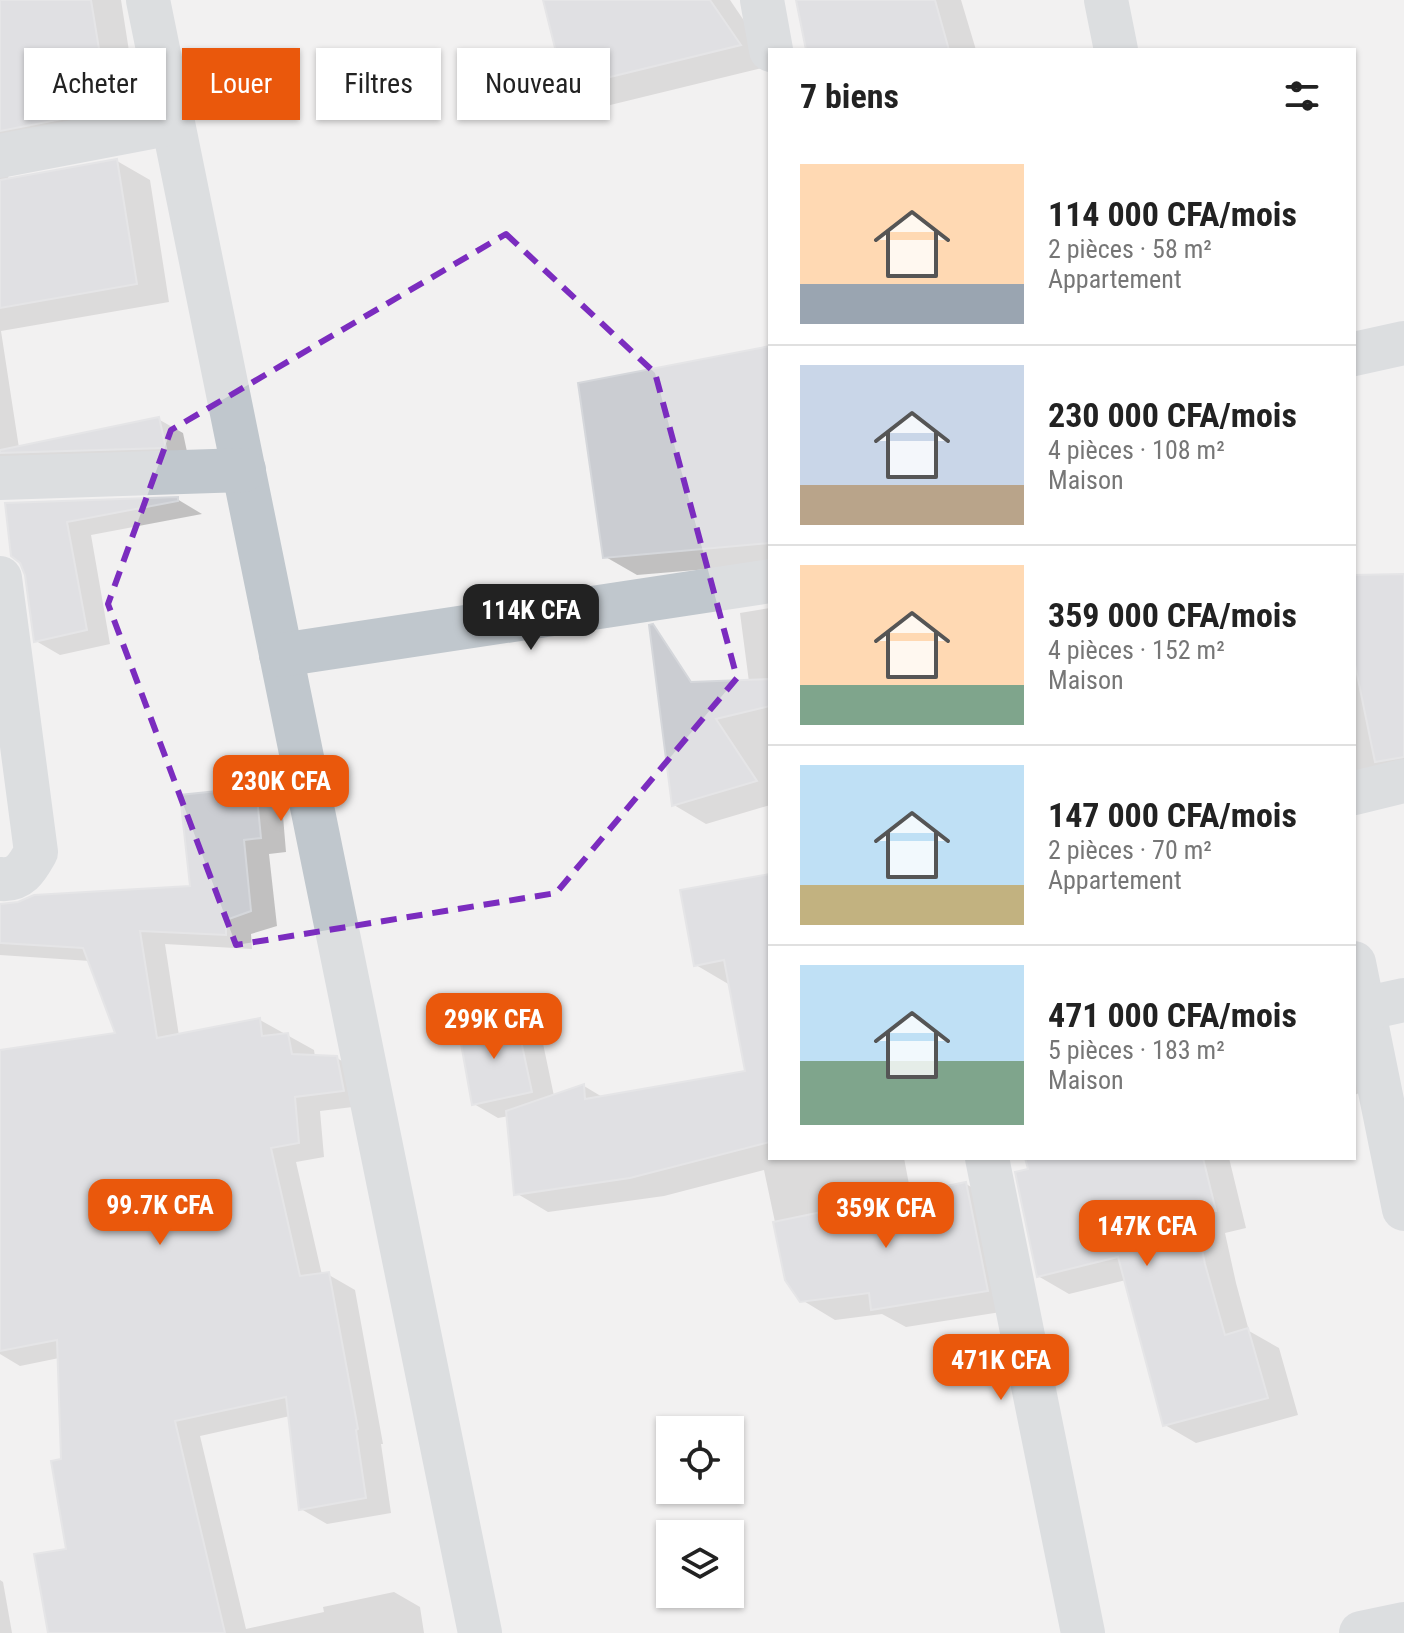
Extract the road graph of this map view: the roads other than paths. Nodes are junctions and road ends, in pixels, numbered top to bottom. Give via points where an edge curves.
1 (148, 0) edge
2 (762, 0) edge
3 (1106, 0) edge
4 (771, 48) edge
5 (1116, 48) edge
6 (173, 123) junction
7 (0, 156) edge
8 (1404, 343) edge
9 (1356, 354) edge
10 (244, 470) junction
11 (0, 478) edge
12 (0, 578) edge
13 (768, 581) edge
14 (281, 655) junction
15 (1404, 781) edge
16 (1356, 793) edge
17 (0, 879) edge
18 (1356, 966) edge
19 (1384, 1004) edge
20 (987, 1160) edge
21 (1404, 1209) edge
22 (1404, 1624) edge
23 (480, 1633) edge
24 (1083, 1633) edge
25 (1361, 1633) edge

1 - 6 street
2 - 4 street
3 - 5 street
6 - 7 street
6 - 10 street
8 - 9 street
10 - 11 street
10 - 14 street
12 - 17 street via 36,852 25,872
13 - 14 street
14 - 23 street
15 - 16 street
18 - 19 street
19 - 21 street
20 - 24 street
22 - 25 street

